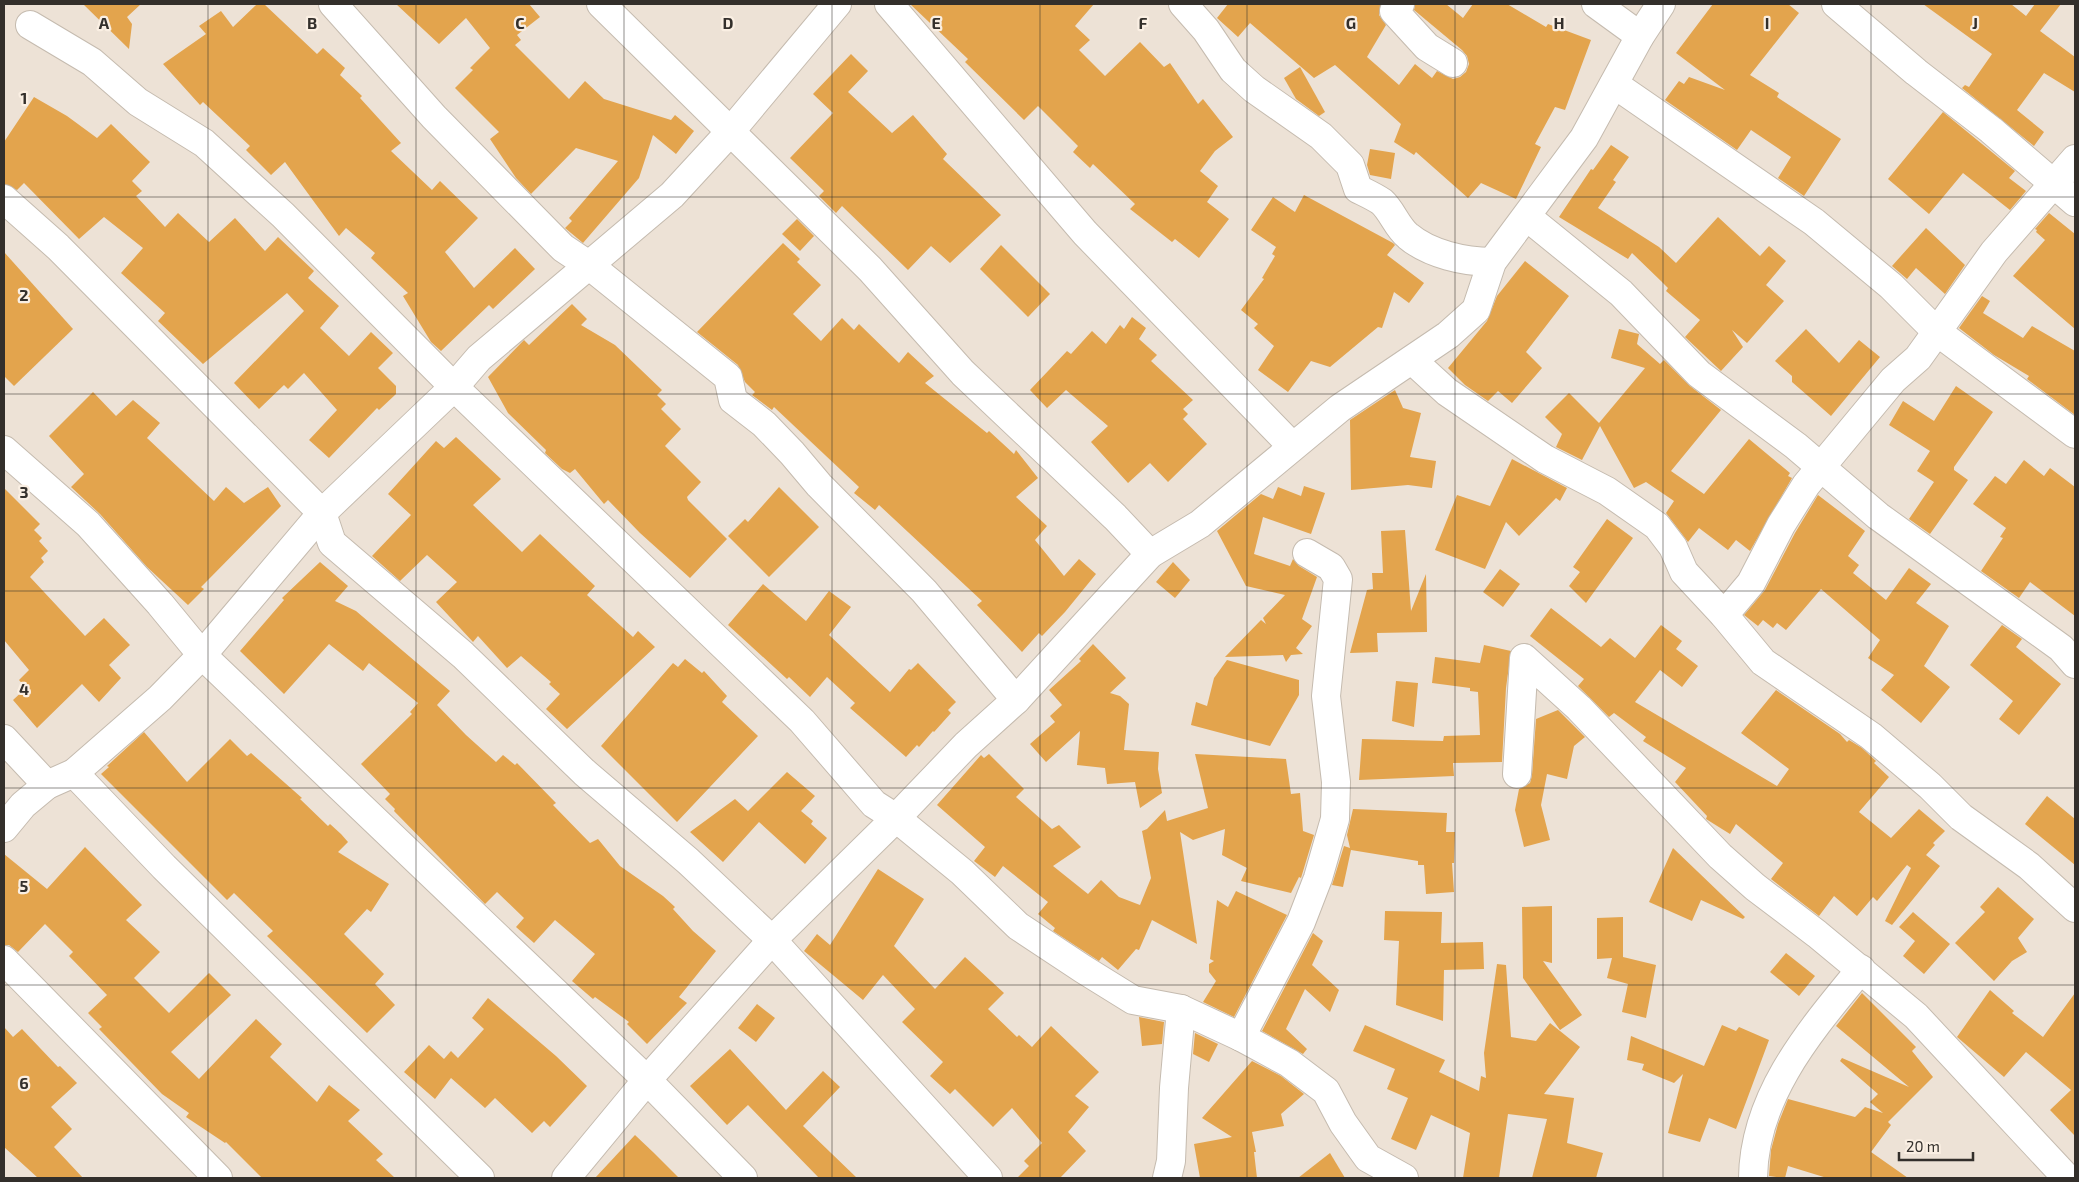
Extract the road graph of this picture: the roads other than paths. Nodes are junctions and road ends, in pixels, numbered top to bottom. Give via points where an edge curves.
1 (333, 4) edge
2 (601, 4) edge
3 (837, 4) edge
4 (889, 4) edge
5 (1183, 4) edge
6 (1400, 4) edge
7 (1596, 4) edge
8 (1661, 4) edge
9 (1836, 4) edge
10 (30, 25) dead end
11 (1640, 36) junction
12 (1453, 63) dead end
13 (1614, 84) junction
14 (730, 132) junction
15 (2075, 159) edge
16 (2054, 184) junction
17 (4, 199) edge
18 (2075, 202) edge
19 (1526, 217) junction
20 (1492, 262) junction
21 (590, 266) junction
22 (1936, 331) junction
23 (1412, 360) junction
24 (454, 387) junction
25 (2075, 434) edge
26 (1292, 446) junction
27 (4, 450) edge
28 (1822, 467) junction
29 (322, 512) junction
30 (1307, 553) dead end
31 (1150, 554) junction
32 (1724, 616) junction
33 (202, 654) junction
34 (2075, 664) edge
35 (1016, 700) junction
36 (4, 740) edge
37 (74, 773) junction
38 (1517, 774) dead end
39 (47, 785) junction
40 (896, 818) junction
41 (4, 828) edge
42 (2075, 908) edge
43 (772, 940) junction
44 (4, 960) edge
45 (1861, 969) junction
46 (1181, 1009) junction
47 (1241, 1037) junction
48 (647, 1080) junction
49 (218, 1178) edge
50 (480, 1178) edge
51 (566, 1178) edge
52 (743, 1178) edge
53 (988, 1178) edge
54 (1167, 1178) edge
55 (1404, 1178) edge
56 (1753, 1178) edge
57 (2067, 1178) edge

1 - 21 street via 455,138 563,248
2 - 14 street
3 - 14 street
4 - 26 street via 1085,233
5 - 20 street via 1206,30 1233,70 1254,89 1321,136 1350,165 1358,189 1382,203 1409,237 1440,253 1475,262
6 - 12 street via 1394,11 1427,47
7 - 11 street
8 - 11 street
9 - 16 street
10 - 24 street via 92,62 138,102 204,144 284,215
11 - 13 street
13 - 19 street via 1584,138
13 - 22 street via 1814,222 1891,286
14 - 21 street via 672,195
14 - 31 street via 870,270 963,373
15 - 16 street
16 - 18 street
16 - 22 street via 1994,252
17 - 29 street via 58,247
19 - 20 street
19 - 28 street via 1621,293 1699,374
20 - 23 street via 1476,310
21 - 24 street via 479,358
21 - 35 street via 728,377 733,400 770,430 819,485 924,591
22 - 25 street
22 - 28 street via 1918,358 1893,380
23 - 26 street via 1340,408
23 - 32 street via 1447,392 1544,459 1607,491 1657,526 1674,547 1684,572
24 - 29 street
24 - 40 street via 802,721 874,804
26 - 31 street via 1200,524
27 - 33 street via 88,524
28 - 32 street via 1792,506 1751,583
28 - 34 street via 1878,516 2062,648
29 - 33 street
29 - 43 street via 332,543 463,655 584,772 688,861
30 - 47 street via 1331,567 1338,579 1326,696 1336,782 1335,820 1301,922
31 - 35 street
32 - 42 street via 1763,662 1871,736 1961,817 2030,866
33 - 37 street via 160,698
33 - 48 street
35 - 40 street via 966,745
36 - 39 street
37 - 39 street
37 - 50 street via 164,867
38 - 45 street via 1524,658 1579,708 1720,856
39 - 41 street via 23,805
40 - 43 street
40 - 46 street via 962,872 1026,932 1133,1000
43 - 48 street
43 - 53 street
44 - 49 street
45 - 56 street via 1822,1016 1778,1084 1760,1133
45 - 57 street via 1916,1016
46 - 47 street
46 - 54 street via 1171,1161
47 - 55 street via 1289,1063 1326,1090 1368,1158
48 - 51 street
48 - 52 street

